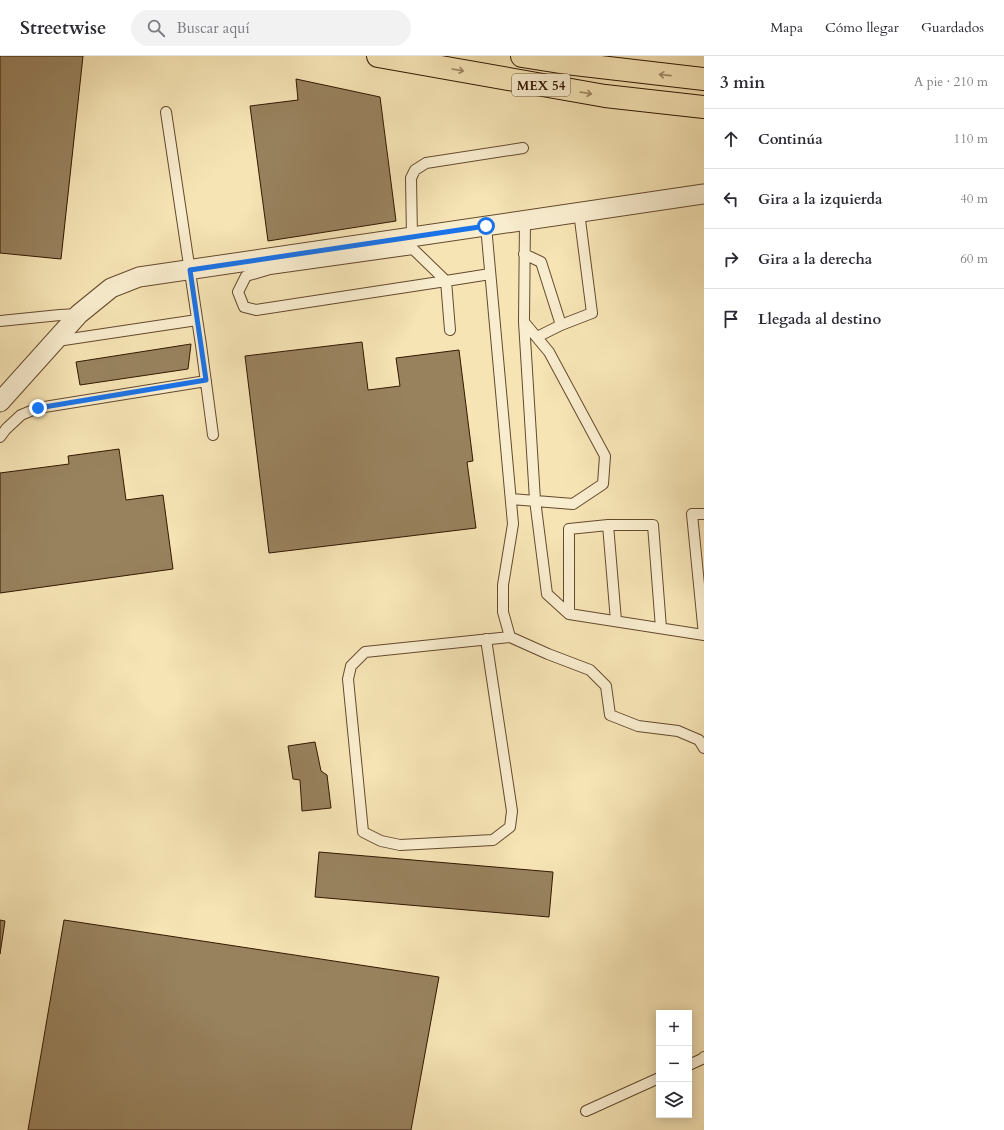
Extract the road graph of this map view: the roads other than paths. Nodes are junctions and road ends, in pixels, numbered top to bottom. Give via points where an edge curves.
1 (378, 56) edge
2 (522, 56) edge
3 (704, 79) edge
4 (704, 107) edge
5 (166, 112) dead end
6 (523, 148) dead end
7 (704, 194) edge
8 (579, 212) junction
9 (525, 220) junction
10 (486, 226) junction
11 (412, 237) junction
12 (524, 254) junction
13 (190, 270) junction
14 (490, 274) junction
15 (446, 281) junction
16 (79, 314) junction
17 (197, 320) junction
18 (0, 321) edge
19 (524, 322) junction
20 (561, 325) junction
21 (450, 330) dead end
22 (537, 337) junction
23 (54, 342) junction
24 (206, 380) junction
25 (0, 402) edge
26 (213, 435) dead end
27 (0, 437) edge
28 (511, 499) junction
29 (535, 500) junction
30 (704, 514) edge
31 (608, 525) junction
32 (569, 614) junction
33 (616, 621) junction
34 (661, 628) junction
35 (704, 635) edge
36 (510, 637) junction
37 (486, 639) junction
38 (704, 748) edge
39 (704, 1057) edge
40 (692, 1064) edge
41 (656, 1079) edge
42 (586, 1111) dead end

1 -> 4 main road, MEX 54 via 605,96
3 -> 2 main road, MEX 54
5 - 13 lane
6 - 11 lane via 426,163 415,170 411,178
7 - 8 street
8 - 9 street
8 - 20 lane via 592,313
9 - 10 street
9 - 12 lane
10 - 11 street
10 - 14 lane
11 - 13 street
12 - 19 lane
12 - 20 lane via 541,262
13 - 16 street via 139,277 111,288
13 - 17 lane
14 - 15 lane
14 - 28 lane
15 - 15 lane via 256,310 244,307 238,292 246,276 270,269 413,249
15 - 21 lane
16 - 18 lane
16 - 23 street
17 - 23 lane
17 - 24 lane
19 - 22 lane
19 - 29 lane
20 - 22 lane
22 - 29 lane via 549,352 605,456 603,484 573,504
23 - 25 street
24 - 26 lane
24 - 27 lane via 38,408 22,415
28 - 29 lane
28 - 36 lane via 513,524 503,585 502,612
29 - 32 lane via 547,594
30 - 35 lane via 692,514
31 - 32 lane via 569,529
31 - 33 lane
31 - 34 lane via 653,525
32 - 33 lane
33 - 34 lane
34 - 35 lane
36 - 37 lane
36 - 38 lane via 590,670 606,686 610,715 638,726 678,731 700,740
37 - 37 lane via 365,652 351,666 348,679 363,832 381,841 400,845 493,840 510,827 512,811
39 - 40 lane
41 - 42 lane

